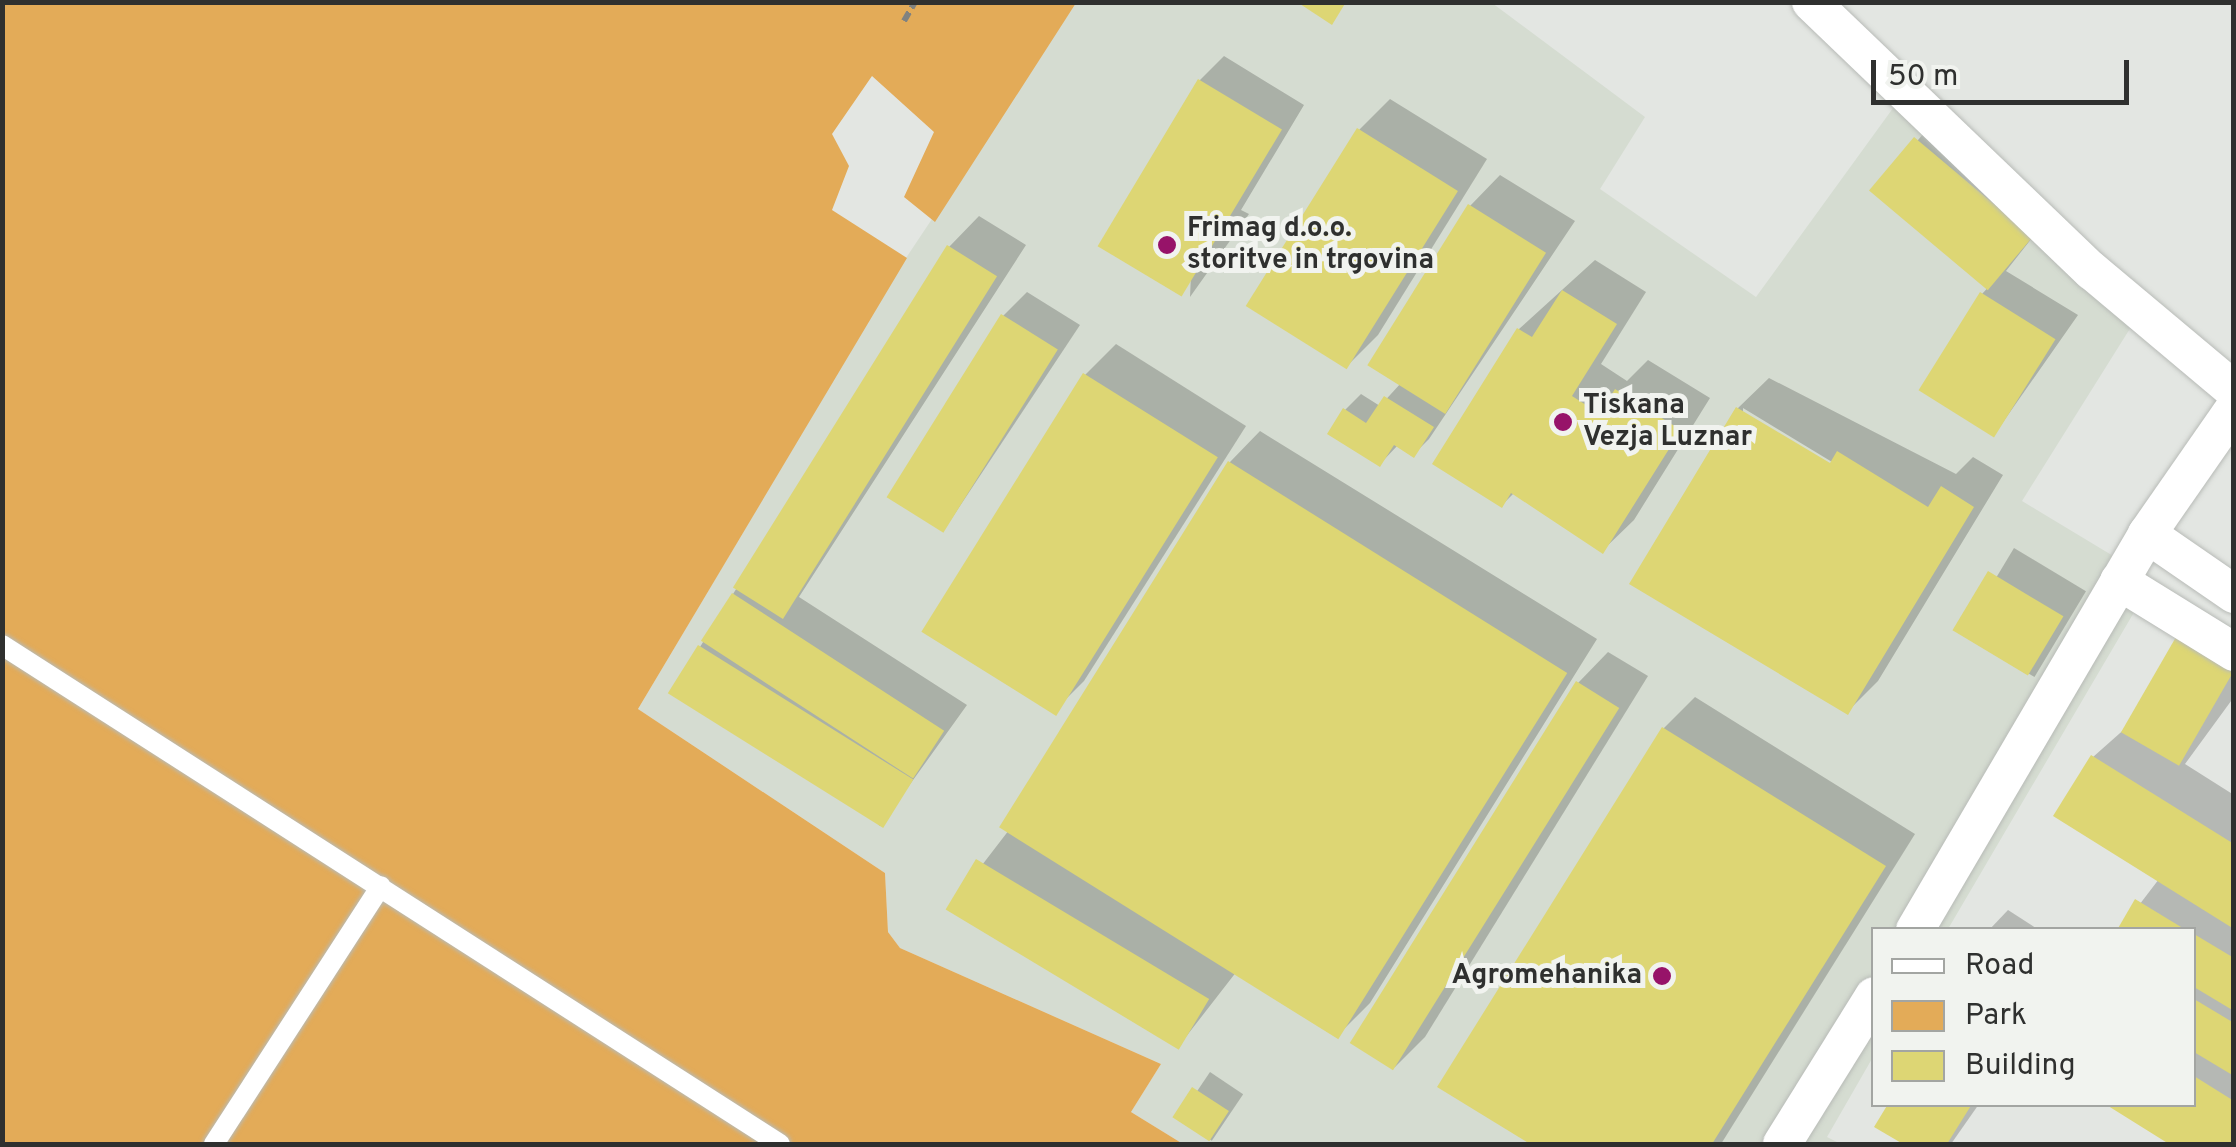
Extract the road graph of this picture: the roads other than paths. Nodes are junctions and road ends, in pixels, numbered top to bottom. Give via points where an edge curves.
1 (1811, 2) edge
2 (2234, 390) edge
3 (2234, 410) edge
4 (2147, 534) junction
5 (2119, 581) junction
6 (2234, 594) edge
7 (2, 645) edge
8 (2234, 652) edge
9 (381, 886) junction
10 (1917, 927) edge
11 (1871, 1001) edge
12 (214, 1144) edge
13 (780, 1144) edge
14 (1782, 1144) edge

1 - 2 street via 2092,271
3 - 4 street
4 - 5 street
4 - 6 street
5 - 8 street
5 - 10 street
7 - 9 lane
9 - 12 lane
9 - 13 lane
11 - 14 street

